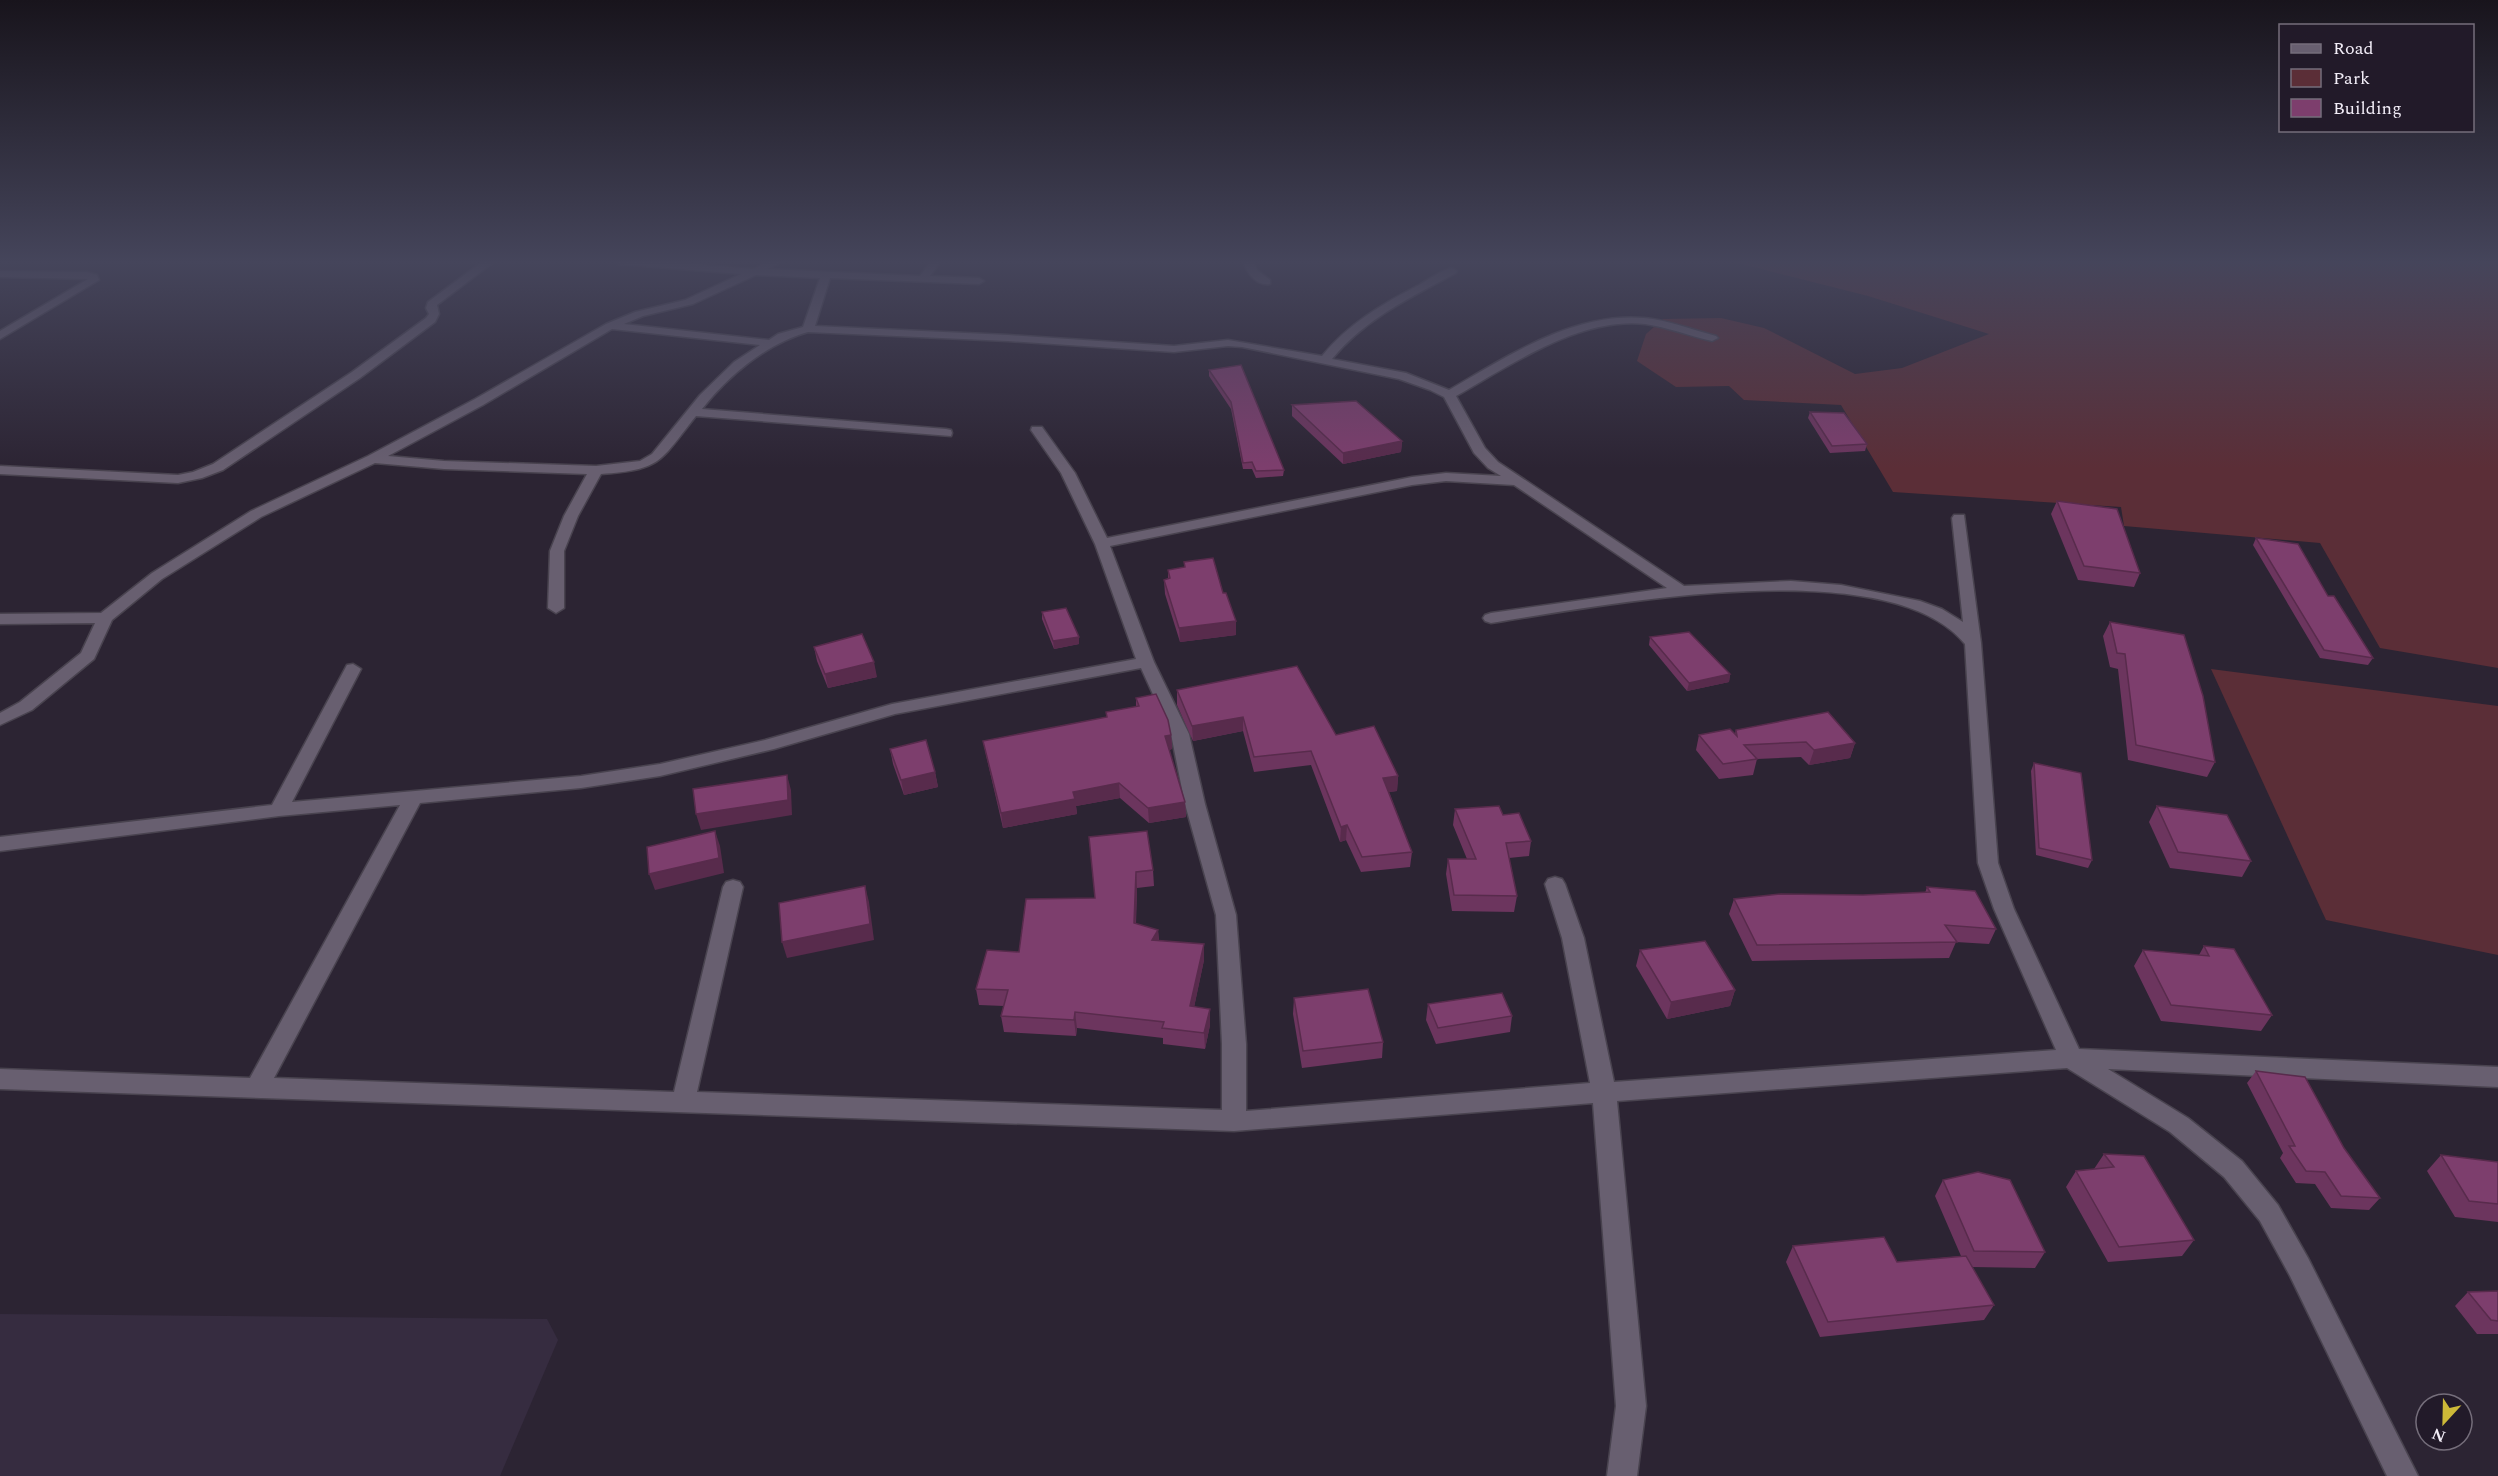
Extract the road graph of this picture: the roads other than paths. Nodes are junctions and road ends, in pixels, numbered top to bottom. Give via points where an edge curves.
1 (418, 330) edge
2 (603, 330) edge
3 (646, 330) edge
4 (804, 330) edge
5 (824, 330) edge
6 (1353, 330) edge
7 (1580, 330) edge
8 (1680, 330) edge
9 (1712, 338) dead end
10 (769, 343) junction
11 (1324, 360) junction
12 (1449, 395) junction
13 (693, 412) junction
14 (1037, 430) dead end
15 (946, 433) dead end
16 (373, 459) junction
17 (0, 470) edge
18 (596, 470) junction
19 (1513, 481) junction
20 (1959, 518) dead end
21 (1102, 544) junction
22 (1682, 591) junction
23 (556, 608) dead end
24 (105, 618) junction
25 (1491, 618) dead end
26 (0, 619) edge
27 (1973, 643) junction
28 (1146, 662) junction
29 (353, 669) dead end
30 (0, 720) edge
31 (413, 799) junction
32 (279, 810) junction
33 (0, 844) edge
34 (1555, 884) dead end
35 (734, 887) dead end
36 (2071, 1058) junction
37 (2498, 1077) edge
38 (0, 1079) edge
39 (256, 1088) junction
40 (1604, 1092) junction
41 (683, 1103) junction
42 (1234, 1121) junction
43 (1622, 1476) edge
44 (2403, 1476) edge

1 - 17 street via 218,467 197,475 178,479
2 - 16 street
3 - 10 street
4 - 10 street
5 - 11 street via 1174,349 1228,343
6 - 11 street
7 - 12 street via 1531,348
8 - 9 street
10 - 13 street via 729,373
11 - 12 street via 1402,376
12 - 19 street via 1479,450
13 - 15 street
13 - 18 street via 657,457 630,468
14 - 21 street via 1068,473
16 - 18 street
16 - 24 street via 256,514 157,576
18 - 23 street via 557,551
19 - 21 street via 1446,477 1412,481
19 - 22 street
20 - 27 street
21 - 28 street
22 - 25 street
22 - 27 street via 1783,585 1871,594 1930,610 1957,625
24 - 26 street
24 - 30 street via 88,655 26,706
27 - 36 street via 1988,863 2004,909
28 - 31 street via 892,709 768,745 660,770
28 - 42 street via 1180,734 1226,915
29 - 32 street
31 - 32 street
31 - 39 street
32 - 33 street
34 - 40 street via 1573,938
35 - 41 street
36 - 37 street
36 - 40 street
36 - 44 street via 2178,1125 2233,1168 2269,1213 2300,1266
38 - 39 street
39 - 41 street
40 - 42 street
40 - 43 street via 1630,1406
41 - 42 street

